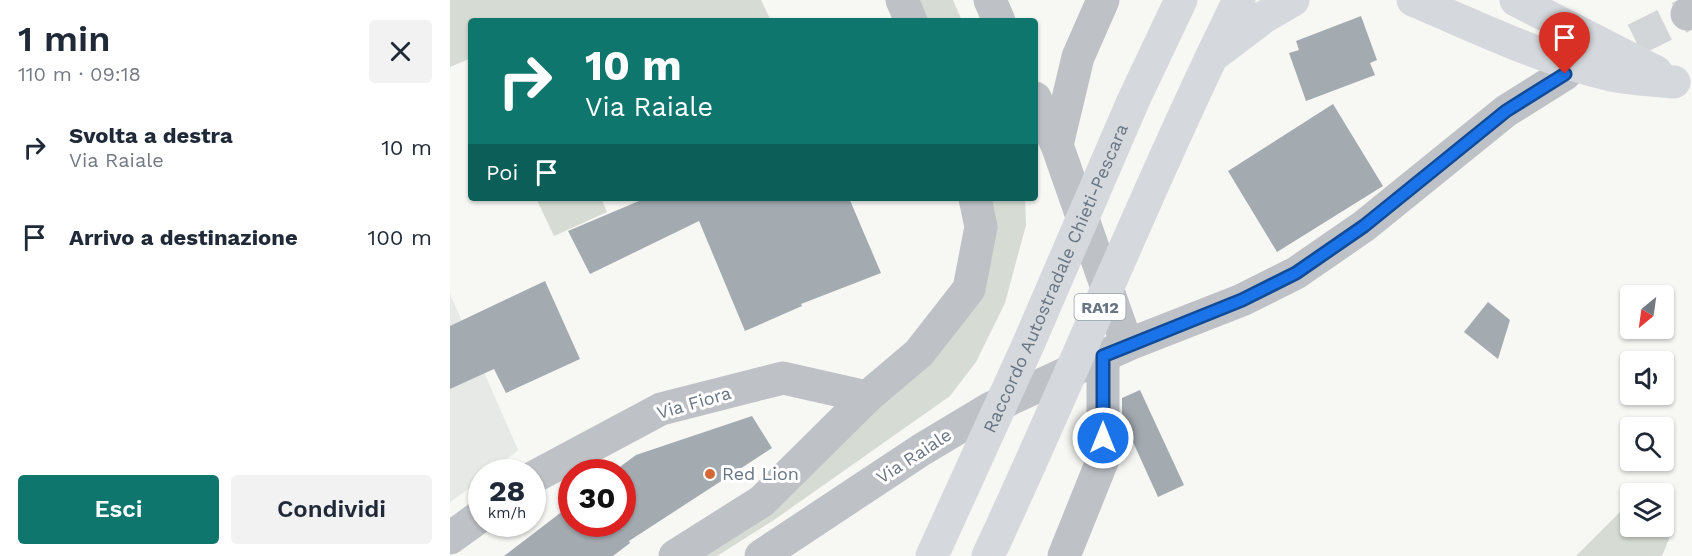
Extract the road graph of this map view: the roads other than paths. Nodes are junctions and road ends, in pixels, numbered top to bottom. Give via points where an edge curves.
1 (902, 0) edge
2 (990, 0) edge
3 (1103, 0) edge
4 (1181, 0) edge
5 (1239, 0) edge
6 (1293, 0) edge
7 (1413, 0) edge
8 (1529, 7) edge
9 (910, 18) edge
10 (998, 18) edge
11 (1211, 57) junction
12 (1565, 74) tunnel mouth
13 (1683, 86) edge
14 (1038, 104) edge
15 (1057, 145) junction
16 (976, 201) edge
17 (1115, 350) junction
18 (867, 397) junction
19 (546, 471) edge
20 (468, 525) edge
21 (450, 537) edge
22 (675, 556) edge
23 (761, 556) edge
24 (932, 556) edge
25 (988, 556) edge
26 (1064, 556) edge

1 - 9 street
2 - 10 street
3 - 15 street via 1078,57
4 - 24 highway, Raccordo Autostradale Chieti-Pescara / RA12
5 - 11 highway, RA12
6 - 11 highway
7 - 13 highway via 1537,52 1590,69
8 - 13 highway
11 - 25 highway, RA12 via 1176,129 1054,416
12 - 17 street, Via Raiale via 1506,111 1364,226 1296,273 1242,300
14 - 15 street
15 - 17 street
16 - 18 street via 981,227 969,290 919,353
17 - 23 street, Via Raiale via 991,408
17 - 26 street via 1103,459
18 - 19 street, Via Fiora via 783,378 661,410
18 - 22 street via 762,501
20 - 21 street

